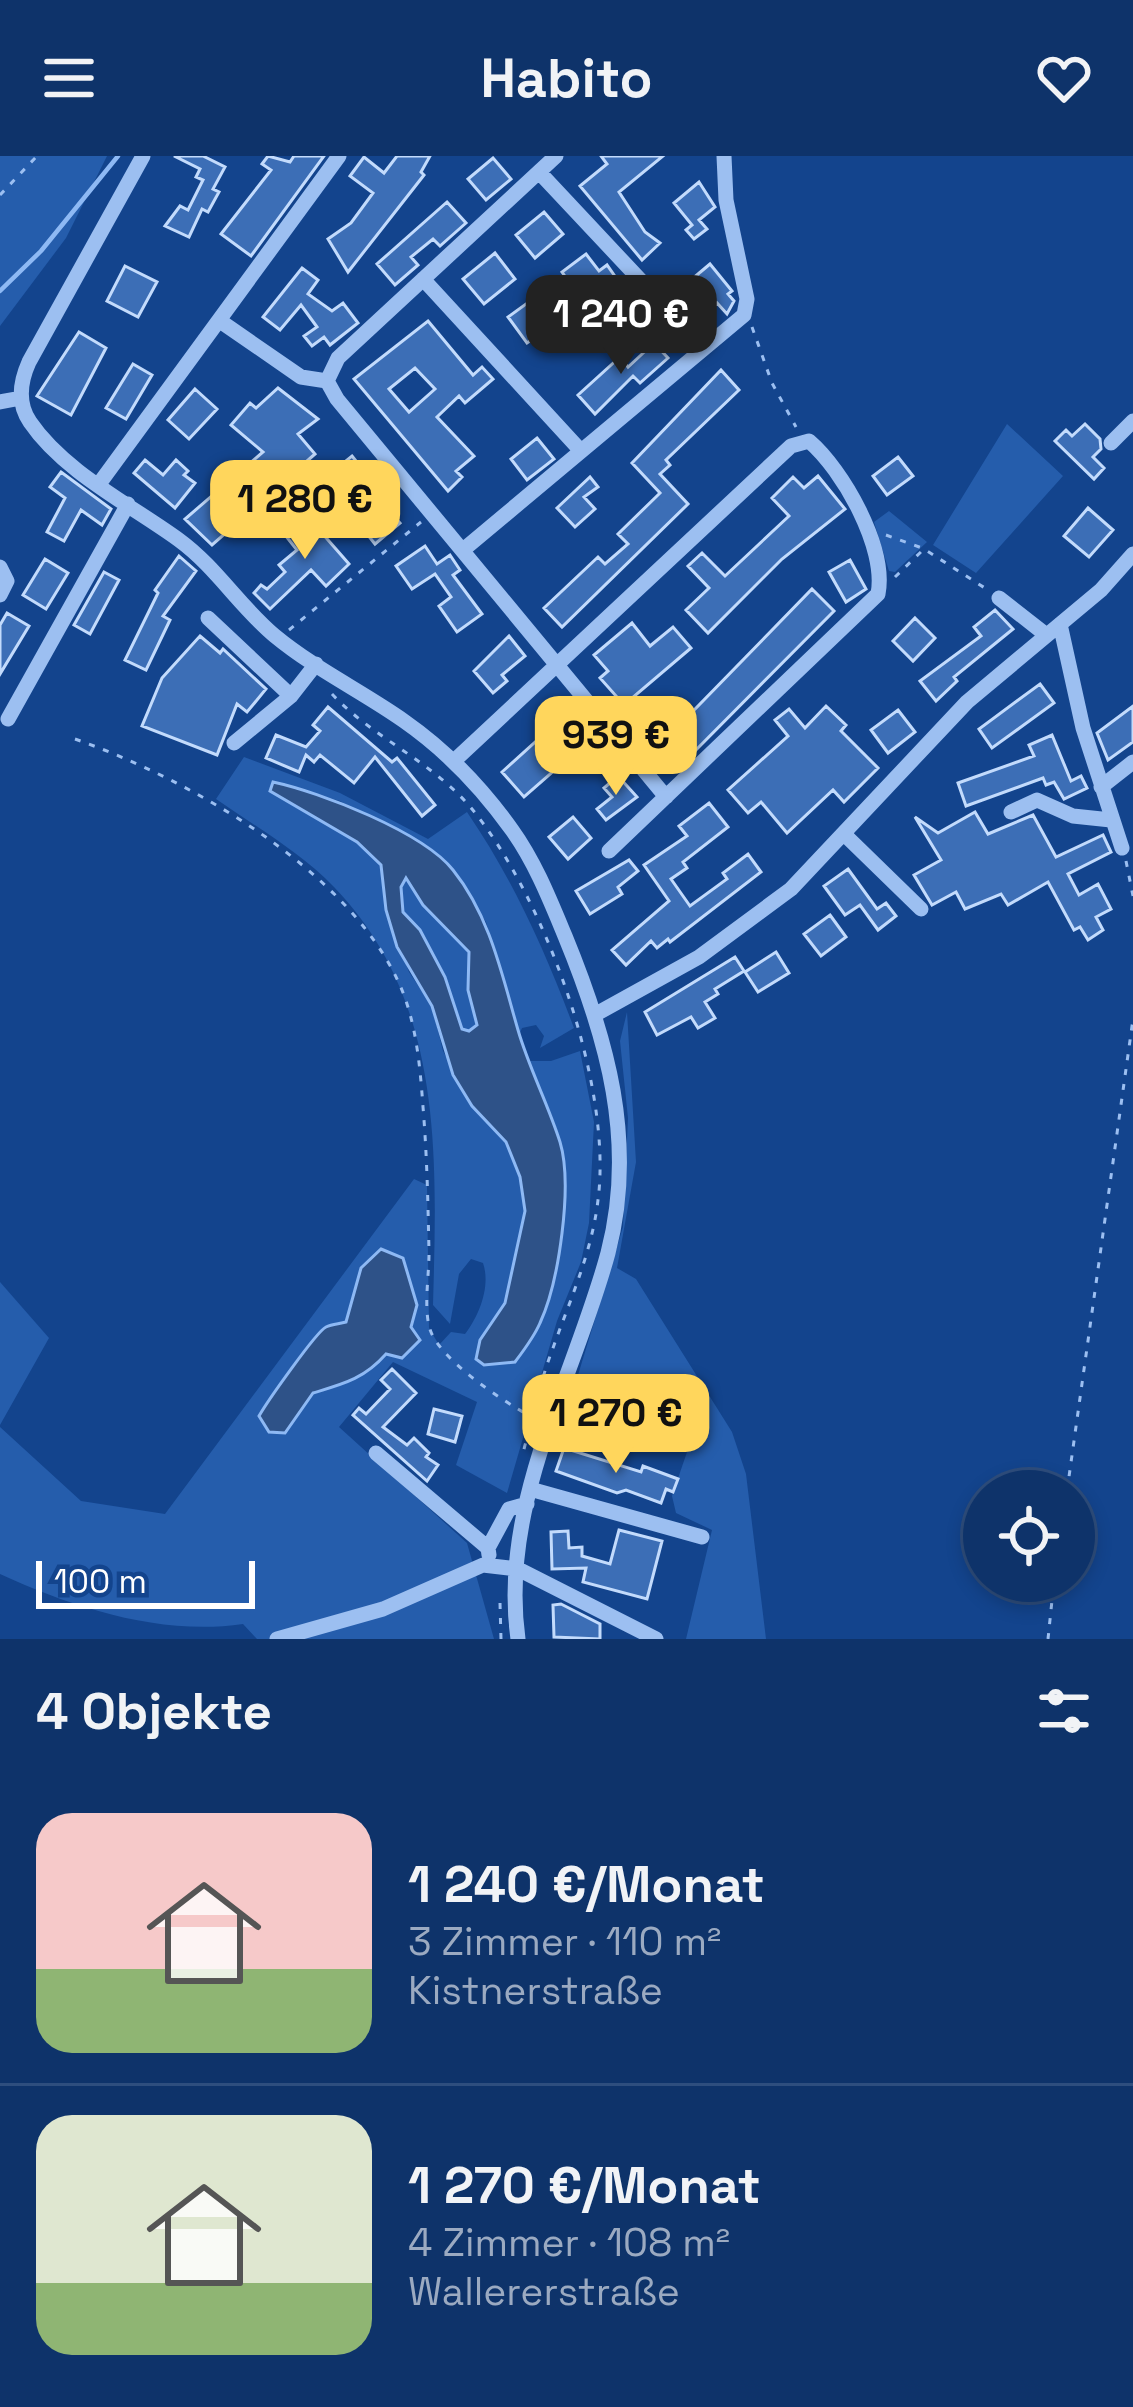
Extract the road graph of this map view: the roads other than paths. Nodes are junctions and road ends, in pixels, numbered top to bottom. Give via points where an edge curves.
1 (143, 156) edge
2 (339, 156) edge
3 (556, 156) edge
4 (724, 156) edge
5 (539, 172) junction
6 (423, 279) junction
7 (220, 321) junction
8 (704, 348) junction
9 (327, 381) junction
10 (21, 398) junction
11 (0, 402) edge
12 (1133, 421) edge
13 (1111, 443) dead end
14 (581, 451) junction
15 (99, 484) junction
16 (128, 504) junction
17 (463, 550) junction
18 (1133, 554) edge
19 (0, 567) edge
20 (0, 596) edge
21 (999, 598) road end
22 (208, 618) dead end
23 (1053, 629) junction
24 (558, 663) junction
25 (312, 668) junction
26 (292, 696) junction
27 (8, 718) dead end
28 (234, 743) dead end
29 (454, 761) junction
30 (1133, 762) edge
31 (1102, 787) junction
32 (666, 797) junction
33 (1011, 812) dead end
34 (1112, 820) junction
35 (845, 835) junction
36 (1122, 848) road end
37 (609, 851) dead end
38 (921, 909) dead end
39 (596, 1014) junction
40 (376, 1453) dead end
41 (528, 1497) junction
42 (702, 1538) dead end
43 (488, 1548) junction
44 (500, 1566) junction
45 (518, 1569) junction
46 (277, 1639) edge
47 (518, 1639) edge
48 (656, 1639) edge

1 - 10 street via 29,362
2 - 7 street
3 - 5 street
4 - 8 street via 747,299 744,315
5 - 6 street
5 - 8 street
6 - 9 street via 338,358
6 - 14 street
7 - 9 street via 301,377
7 - 15 street
8 - 14 street
9 - 17 street
10 - 11 street
10 - 15 street via 38,432
12 - 13 street
14 - 17 street
15 - 16 street
16 - 25 street via 197,554
16 - 27 street
17 - 24 street
18 - 23 street
19 - 20 street via 7,581
21 - 23 street
22 - 26 street
23 - 31 street
23 - 35 street via 967,702
24 - 29 street
24 - 32 street
24 - 32 street via 802,440 851,488 878,594
25 - 26 street
25 - 29 street via 407,723
26 - 28 street
29 - 39 street via 517,837
30 - 31 street
31 - 34 street
32 - 37 street
33 - 34 street via 1037,800 1073,816
34 - 36 street
35 - 38 street
35 - 39 street via 734,934
39 - 41 street via 614,1081 618,1191 608,1253 540,1421
40 - 43 street
41 - 42 street
41 - 43 street via 509,1509
41 - 45 street
43 - 44 street
44 - 45 street
44 - 46 street via 483,1565 383,1609
45 - 47 street
45 - 48 street

